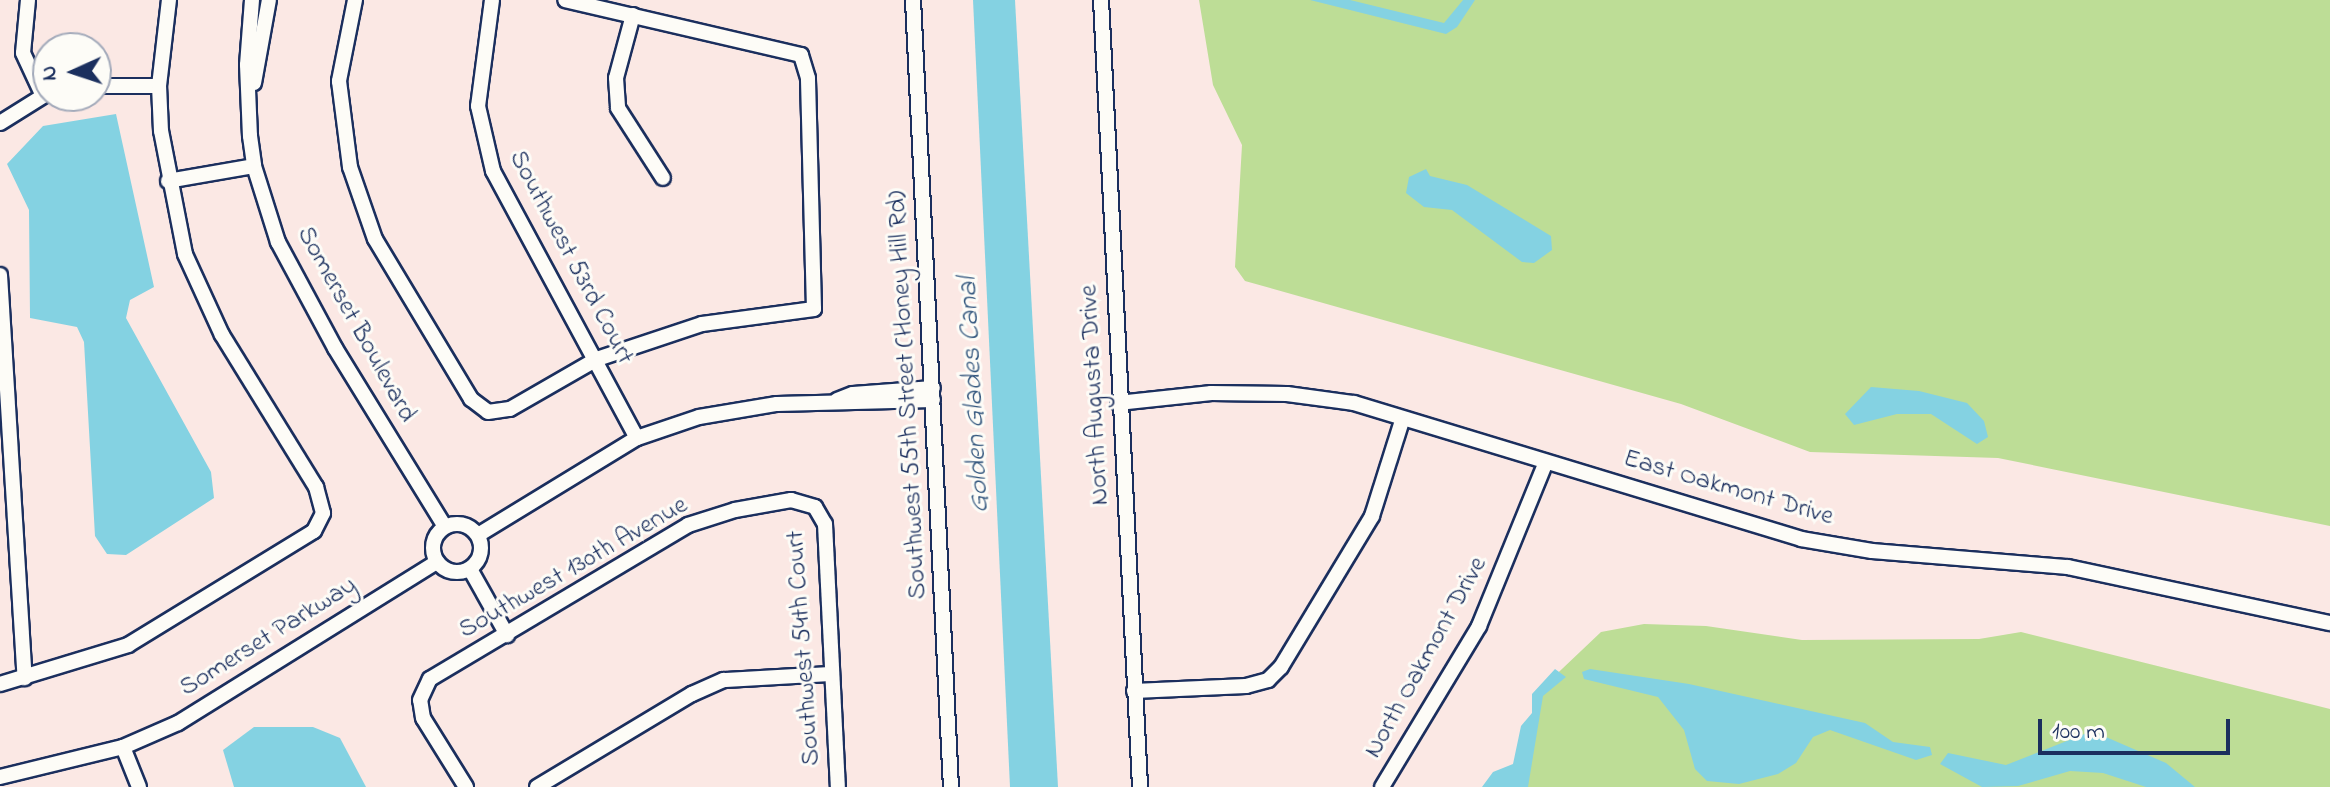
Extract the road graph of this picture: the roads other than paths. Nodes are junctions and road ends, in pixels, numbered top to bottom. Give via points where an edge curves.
1 (28, 0) edge
2 (169, 0) edge
3 (252, 0) edge
4 (269, 0) edge
5 (355, 0) edge
6 (492, 0) edge
7 (565, 0) edge
8 (913, 0) edge
9 (1101, 0) edge
10 (633, 15) junction
11 (32, 69) edge
12 (112, 86) edge
13 (159, 86) junction
14 (32, 102) edge
15 (0, 123) edge
16 (250, 136) junction
17 (254, 166) junction
18 (663, 178) dead end
19 (168, 181) junction
20 (0, 275) edge
21 (597, 359) junction
22 (933, 394) junction
23 (1118, 403) junction
24 (1402, 421) junction
25 (637, 438) junction
26 (1546, 462) junction
27 (815, 507) joint
28 (445, 527) junction
29 (478, 535) junction
30 (437, 562) junction
31 (470, 569) junction
32 (2330, 623) edge
33 (507, 635) junction
34 (832, 674) junction
35 (25, 678) junction
36 (0, 684) edge
37 (1134, 691) junction
38 (123, 747) junction
39 (0, 777) edge
40 (139, 787) edge
41 (466, 787) edge
42 (537, 787) edge
43 (838, 787) edge
44 (951, 787) edge
45 (1140, 787) edge
46 (1382, 787) edge

1 - 11 street via 23,53
2 - 13 street
3 - 16 street, Somerset Boulevard via 247,65
4 - 16 street, Somerset Boulevard
5 - 21 street via 339,81 350,167 375,239 471,399 488,412 510,409
6 - 21 street, Southwest 53rd Court via 478,106 493,171
7 - 10 street
8 - 22 street, Southwest 55th Street (Honey Hill Rd)
9 - 23 street, North Augusta Drive
10 - 18 street via 616,78 618,108
10 - 21 street via 801,55 808,78 814,309 702,324
12 - 13 street
13 - 19 street
14 - 15 street
16 - 17 street, Somerset Boulevard
17 - 19 street
17 - 28 street, Somerset Boulevard via 278,242 335,348
19 - 35 street via 185,254 222,335 316,487 323,513 314,531 128,645
20 - 35 street
21 - 25 street, Southwest 53rd Court
22 - 25 street via 699,417
22 - 44 street, Southwest 55th Street (Honey Hill Rd)
23 - 24 street, East Oakmont Drive via 1211,393 1287,394 1354,403
23 - 37 street, North Augusta Drive
24 - 26 street, East Oakmont Drive
24 - 37 street via 1372,516 1281,667 1268,680 1246,686
25 - 29 street
26 - 32 street, East Oakmont Drive via 1801,539 1872,551 2068,567
26 - 46 street, North Oakmont Drive via 1479,626
27 - 33 street, Southwest 130th Avenue via 791,500 688,525
27 - 34 street, Southwest 54th Court via 825,524
28 - 29 street via 459,524
28 - 30 street via 433,547
29 - 31 street via 482,550
30 - 31 street via 448,571
30 - 38 street, Somerset Parkway via 178,723
31 - 33 street
33 - 41 street, Southwest 130th Avenue via 430,679 420,700 423,718
34 - 42 street via 724,680
34 - 43 street, Southwest 54th Court
35 - 36 street
37 - 45 street, North Augusta Drive
38 - 39 street, Somerset Parkway
38 - 40 street

